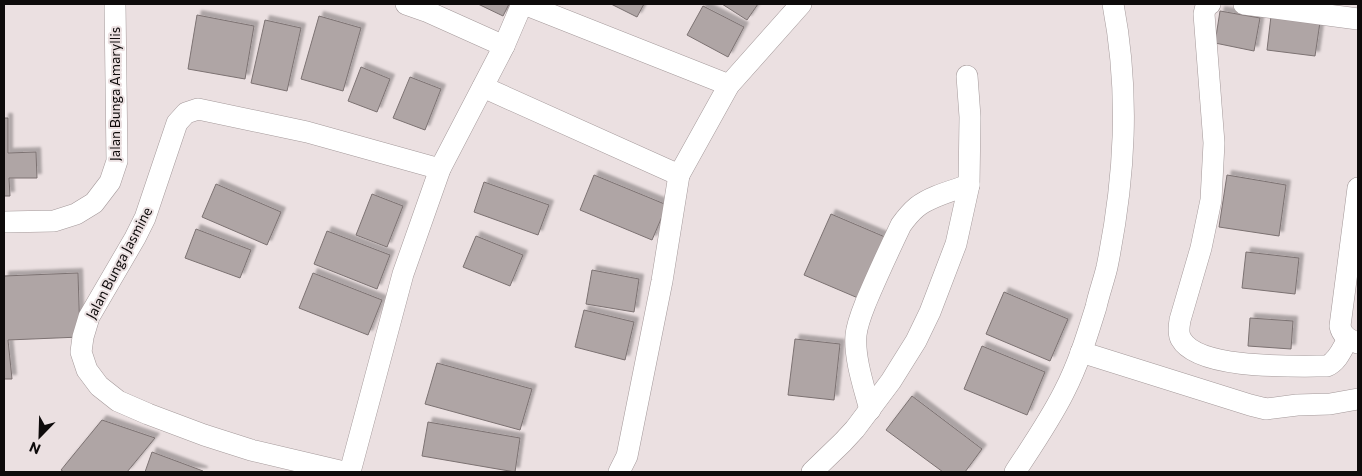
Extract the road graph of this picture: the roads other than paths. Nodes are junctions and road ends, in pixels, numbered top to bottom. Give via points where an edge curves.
1 (115, 4) edge
2 (406, 4) edge
3 (523, 4) edge
4 (801, 4) edge
5 (1113, 4) edge
6 (1210, 4) edge
7 (1244, 4) edge
8 (1358, 19) edge
9 (504, 46) junction
10 (967, 76) dead end
11 (729, 85) junction
12 (483, 86) junction
13 (440, 169) junction
14 (679, 175) junction
15 (969, 185) junction
16 (1358, 188) edge
17 (4, 222) edge
18 (1354, 251) edge
19 (1353, 341) edge
20 (1081, 352) junction
21 (1358, 399) edge
22 (870, 410) junction
23 (344, 472) edge
24 (350, 472) edge
25 (618, 472) edge
26 (812, 472) edge
27 (1015, 472) edge

1 - 17 street, Jalan Bunga Amaryllis via 117,161 110,182 94,203 76,214 54,221
2 - 9 street
3 - 9 street
3 - 11 street
4 - 11 street
5 - 20 street via 1123,75 1124,129 1120,181 1107,268
6 - 19 street via 1204,14 1214,143 1211,200 1180,320 1180,339 1195,352 1212,358 1288,366 1327,366
7 - 8 street
9 - 12 street
10 - 15 street
11 - 14 street
12 - 13 street
12 - 14 street
13 - 23 street, Jalan Bunga Jasmine via 307,132 198,109 186,113 177,122 145,218 89,317 82,337 87,370 99,386 118,401 251,450
13 - 24 street via 402,274
14 - 25 street via 662,282 627,456
15 - 22 street via 956,244 930,312 912,349
15 - 22 street via 929,200 908,216 870,292 856,334 860,372
16 - 18 street
18 - 19 street via 1340,326 1341,332
20 - 21 street via 1266,409
20 - 27 street via 1065,390
22 - 26 street via 844,442

